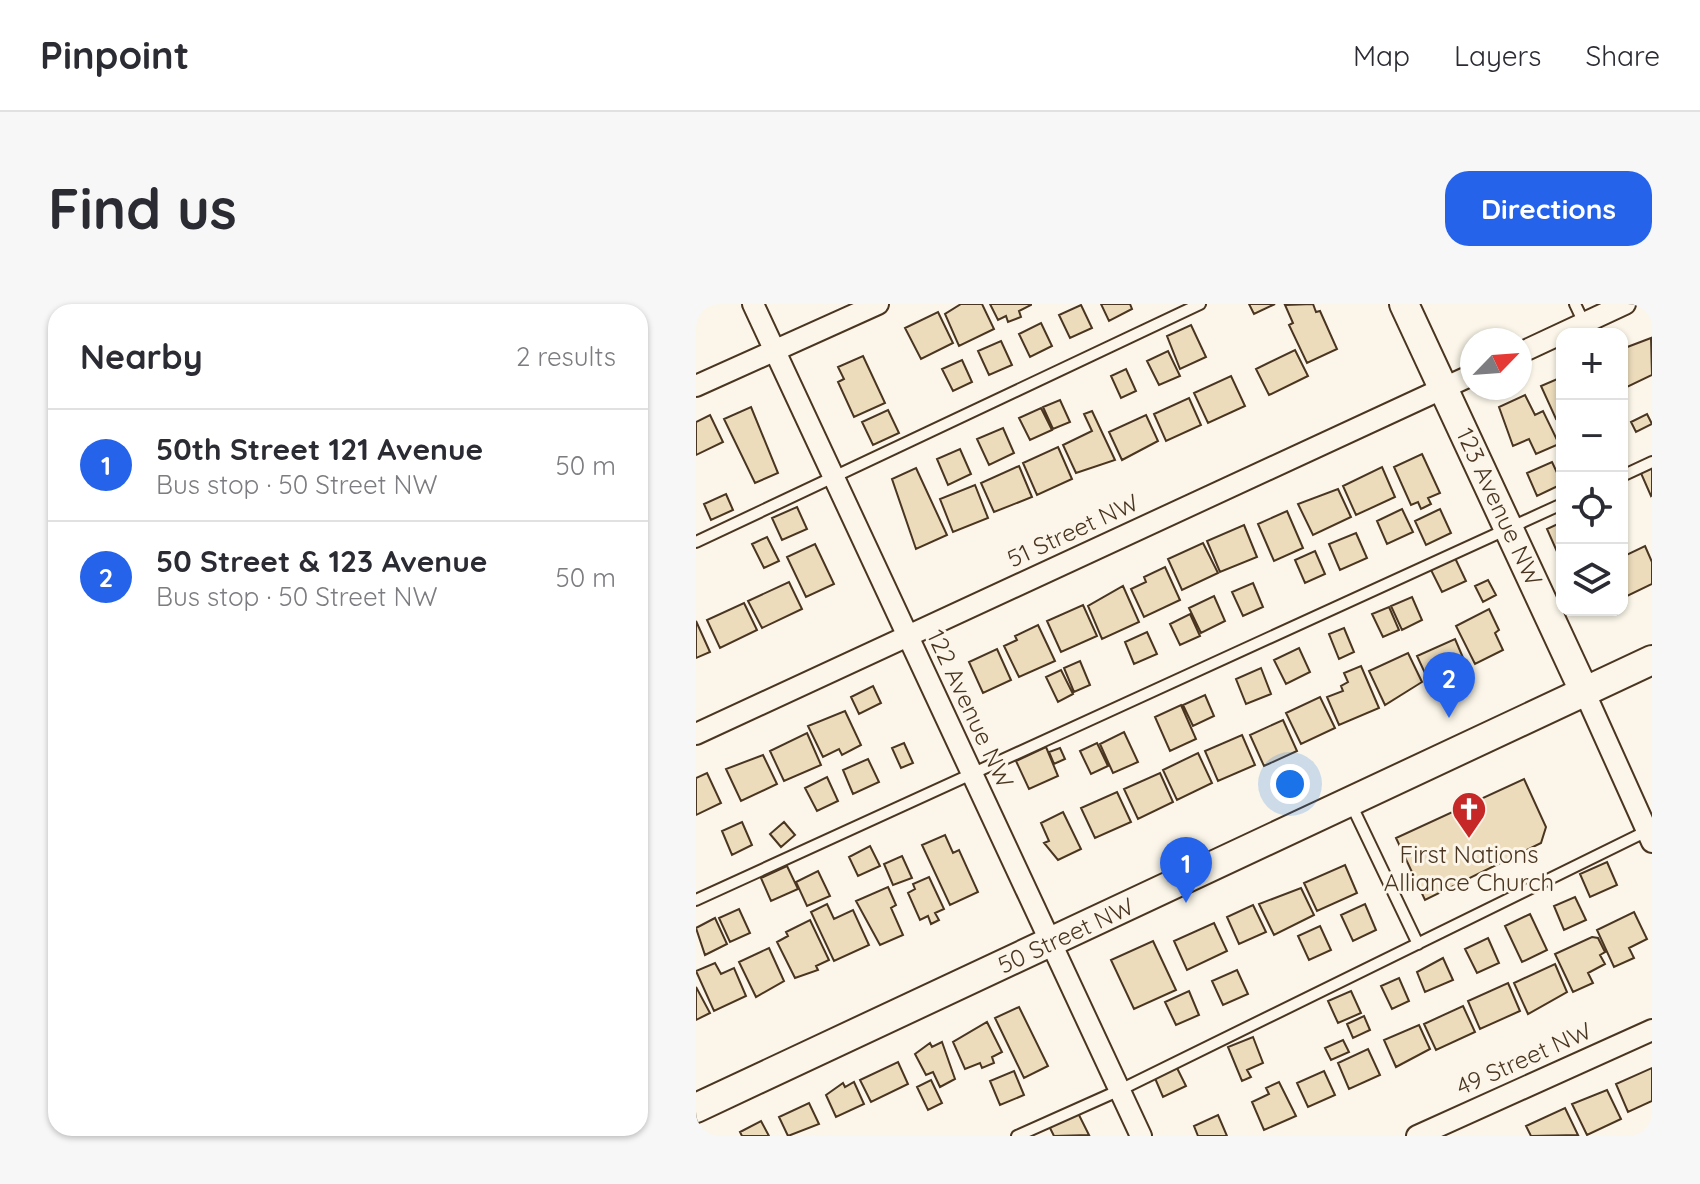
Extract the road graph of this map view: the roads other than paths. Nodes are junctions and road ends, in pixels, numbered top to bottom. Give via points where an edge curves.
1 (753, 304) edge
2 (878, 304) edge
3 (1200, 304) edge
4 (1404, 304) edge
5 (1625, 304) edge
6 (1579, 314) edge
7 (1532, 345) edge
8 (775, 351) junction
9 (1460, 380) edge
10 (696, 386) edge
11 (1443, 388) junction
12 (1652, 462) edge
13 (1628, 473) edge
14 (834, 479) junction
15 (1556, 507) edge
16 (1509, 529) junction
17 (696, 542) edge
18 (907, 636) junction
19 (1652, 660) edge
20 (1584, 691) junction
21 (696, 734) edge
22 (972, 772) junction
23 (1351, 802) junction
24 (1649, 837) edge
25 (696, 900) edge
26 (1051, 944) junction
27 (1418, 944) junction
28 (1652, 1030) edge
29 (1120, 1090) junction
30 (696, 1108) edge
31 (1017, 1136) edge
32 (1141, 1136) edge
33 (1417, 1136) edge

1 - 8 street, 122 Avenue NW
2 - 8 street
3 - 14 lane
4 - 11 main road, 123 Avenue NW
5 - 6 street
6 - 7 street
8 - 10 street
8 - 14 street, 122 Avenue NW
9 - 11 street, 51 Street NW
11 - 16 main road, 123 Avenue NW
11 - 18 street, 51 Street NW
12 - 13 lane
14 - 17 lane
14 - 18 street, 122 Avenue NW
15 - 16 lane
16 - 20 main road, 123 Avenue NW
16 - 22 lane
18 - 21 street, 51 Street NW
18 - 22 street, 122 Avenue NW
19 - 20 main road, 50 Street NW
20 - 23 main road, 50 Street NW
20 - 24 street, 123 Avenue NW
22 - 25 lane
22 - 26 street, 122 Avenue NW
23 - 26 main road, 50 Street NW
23 - 27 lane
24 - 27 lane
26 - 29 street, 122 Avenue NW
26 - 30 main road, 50 Street NW
27 - 29 lane
28 - 33 street, 49 Street NW
29 - 31 lane
29 - 32 street, 122 Avenue NW

